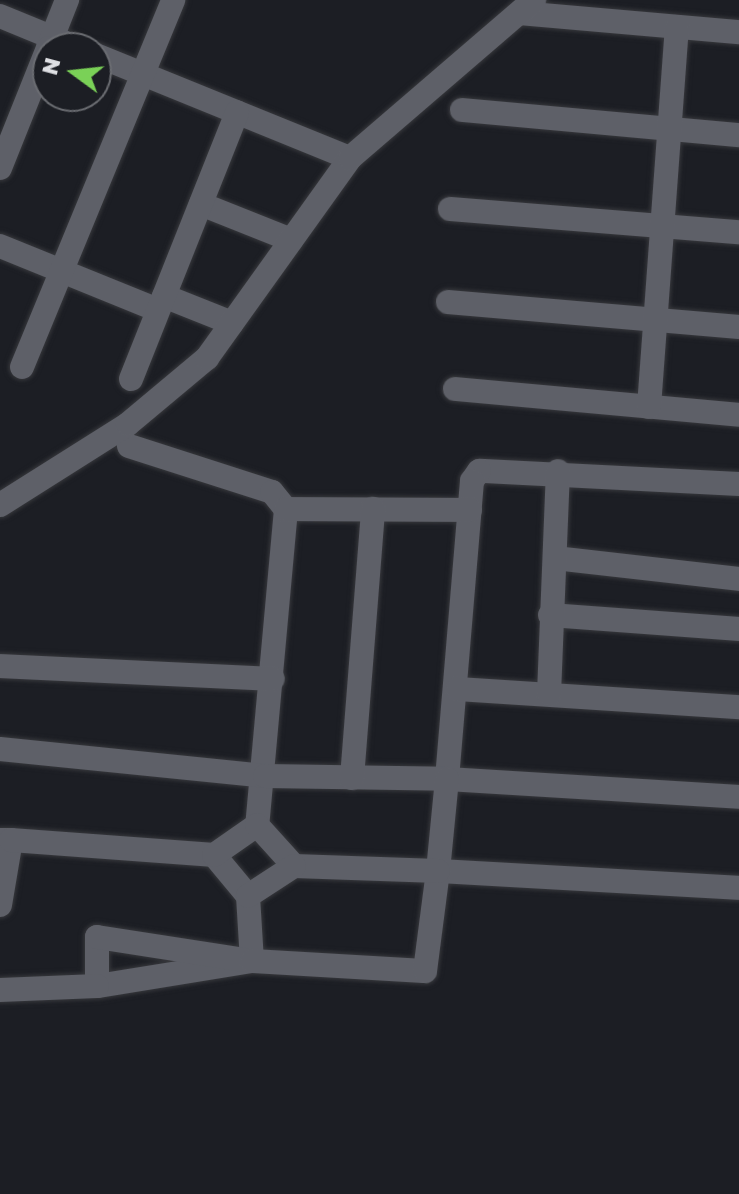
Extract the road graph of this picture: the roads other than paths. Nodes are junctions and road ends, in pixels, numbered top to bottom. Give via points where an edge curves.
1 (67, 0) edge
2 (173, 0) edge
3 (527, 7) edge
4 (0, 16) edge
5 (677, 27) junction
6 (55, 32) edge
7 (739, 32) edge
8 (32, 35) edge
9 (112, 61) edge
10 (143, 74) junction
11 (32, 89) edge
12 (462, 110) dead end
13 (237, 112) junction
14 (669, 130) junction
15 (739, 135) edge
16 (350, 158) junction
17 (0, 168) edge
18 (201, 204) junction
19 (450, 209) dead end
20 (662, 228) junction
21 (739, 232) edge
22 (291, 240) junction
23 (0, 246) edge
24 (64, 272) junction
25 (448, 302) dead end
26 (161, 303) junction
27 (656, 320) junction
28 (232, 323) junction
29 (739, 327) edge
30 (22, 367) dead end
31 (131, 379) dead end
32 (455, 389) dead end
33 (649, 407) junction
34 (739, 415) edge
35 (129, 446) dead end
36 (558, 471) junction
37 (739, 484) edge
38 (0, 505) edge
39 (286, 509) junction
40 (373, 509) junction
41 (470, 510) junction
42 (555, 558) junction
43 (739, 579) edge
44 (550, 615) junction
45 (739, 629) edge
46 (0, 666) edge
47 (273, 679) junction
48 (458, 689) junction
49 (549, 694) junction
50 (739, 707) edge
51 (0, 749) edge
52 (265, 776) junction
53 (352, 778) junction
54 (447, 779) junction
55 (739, 797) edge
56 (257, 825) junction
57 (6, 840) edge
58 (214, 855) junction
59 (294, 866) junction
60 (438, 871) junction
61 (739, 888) edge
62 (248, 896) junction
63 (0, 905) edge
64 (252, 961) junction
65 (97, 986) junction
66 (0, 990) edge

1 - 6 street
2 - 10 street
3 - 5 street
3 - 16 street
4 - 8 street
5 - 7 street
5 - 14 street
9 - 10 street
10 - 13 street
10 - 24 street
11 - 17 street
12 - 14 street
13 - 16 street
13 - 18 street
14 - 15 street
14 - 20 street
16 - 22 street
18 - 22 street
18 - 26 street
19 - 20 street
20 - 21 street
20 - 27 street
22 - 28 street
23 - 24 street
24 - 26 street
24 - 30 street
25 - 27 street
26 - 28 street
26 - 31 street
27 - 29 street
27 - 33 street
28 - 38 street via 207,358 128,424
32 - 33 street
33 - 34 street
35 - 39 street via 272,492
36 - 37 street
36 - 41 street via 487,466 472,481
36 - 42 street
39 - 40 street
39 - 47 street
40 - 41 street
40 - 53 street
41 - 48 street
42 - 43 street
42 - 44 street
44 - 45 street
44 - 49 street
46 - 47 street
47 - 52 street
48 - 49 street
48 - 54 street
49 - 50 street
51 - 52 street
52 - 53 street
52 - 56 street
53 - 54 street
54 - 55 street
54 - 60 street
56 - 58 street
56 - 59 street
57 - 58 street
57 - 63 street
58 - 62 street
59 - 60 street
59 - 62 street
60 - 61 street
60 - 64 street via 425,971
62 - 64 street
64 - 65 street
64 - 65 street via 97,937
65 - 66 street

